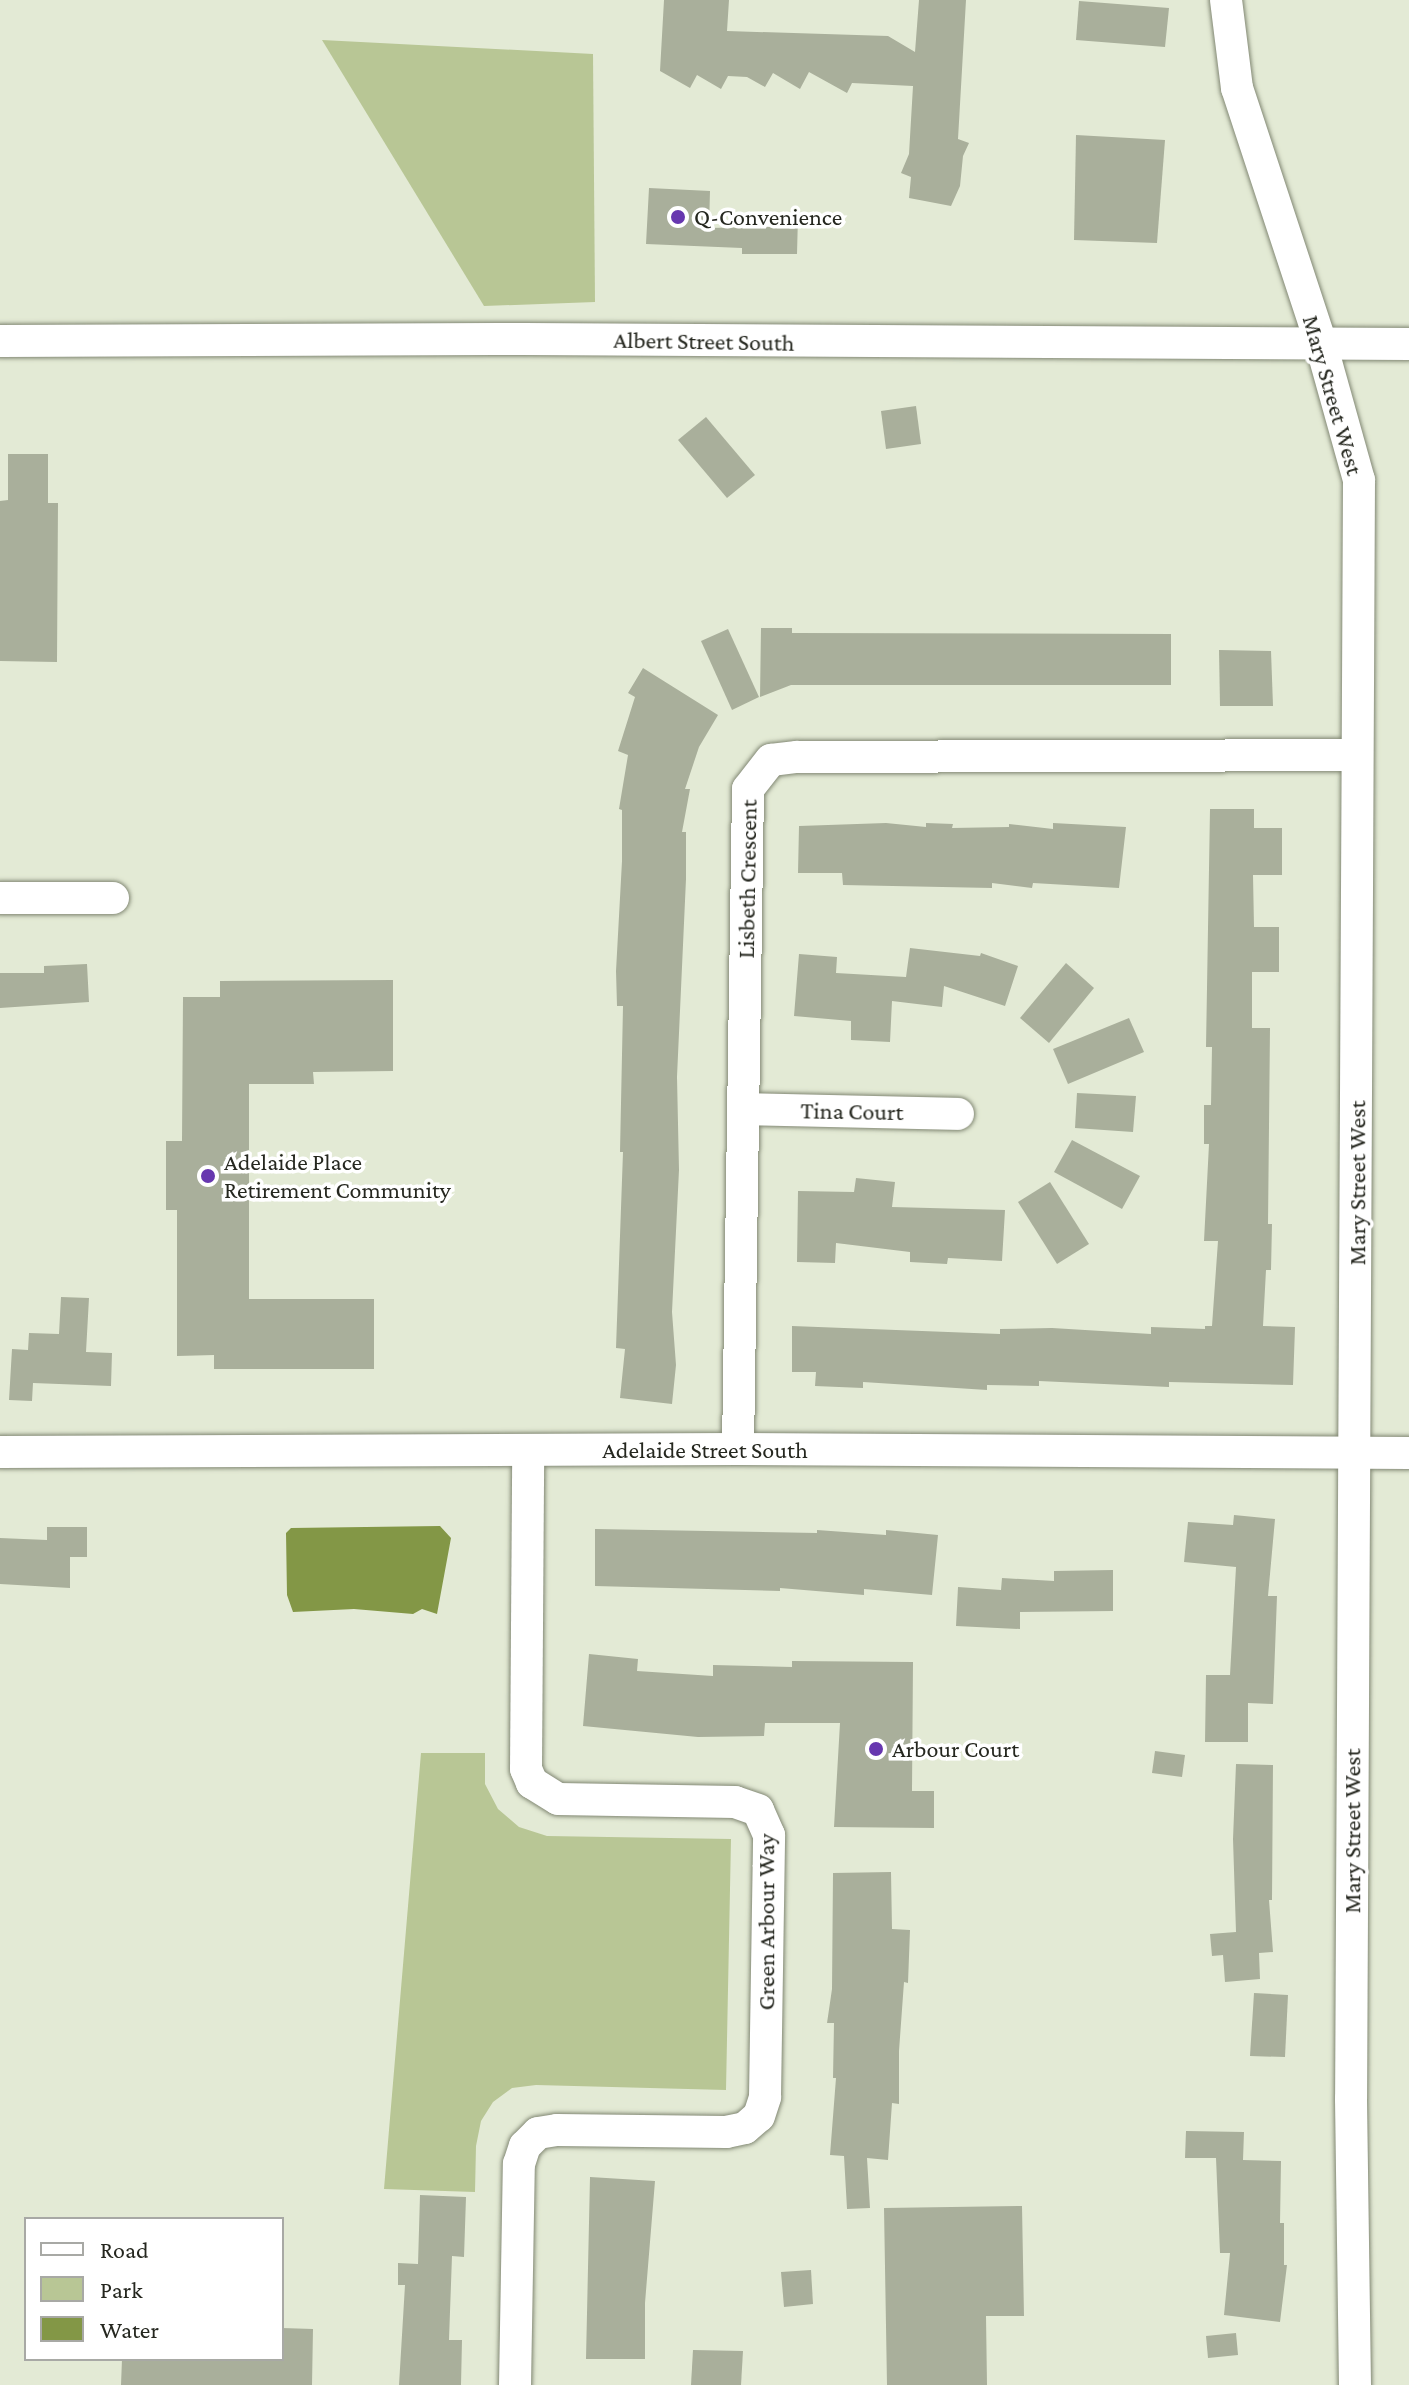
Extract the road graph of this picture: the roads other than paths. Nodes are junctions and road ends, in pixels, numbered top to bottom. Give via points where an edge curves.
1 (1226, 0) edge
2 (0, 341) edge
3 (1321, 344) junction
4 (1409, 344) edge
5 (1357, 755) junction
6 (0, 898) edge
7 (113, 898) dead end
8 (745, 1109) junction
9 (958, 1114) dead end
10 (738, 1449) junction
11 (1356, 1451) junction
12 (0, 1452) edge
13 (528, 1452) junction
14 (1409, 1453) edge
15 (515, 2385) edge
16 (1355, 2385) edge

1 - 3 street, Mary Street West via 1237,88
2 - 3 street, Albert Street South
3 - 4 street, Albert Street South
3 - 5 street, Mary Street West via 1359,480
5 - 8 street, Lisbeth Crescent via 771,760 748,789
5 - 11 street, Mary Street West
6 - 7 street
8 - 9 street, Tina Court
8 - 10 street, Lisbeth Crescent
10 - 11 street, Adelaide Street South
10 - 13 street, Adelaide Street South
11 - 14 street, Adelaide Street South
11 - 16 street, Mary Street West via 1351,2099
12 - 13 street, Adelaide Street South
13 - 15 street, Green Arbour Way via 526,1769 532,1783 558,1799 735,1802 758,1810 769,1835 765,2097 759,2116 745,2128 726,2132 557,2130 538,2133 525,2146 519,2164

